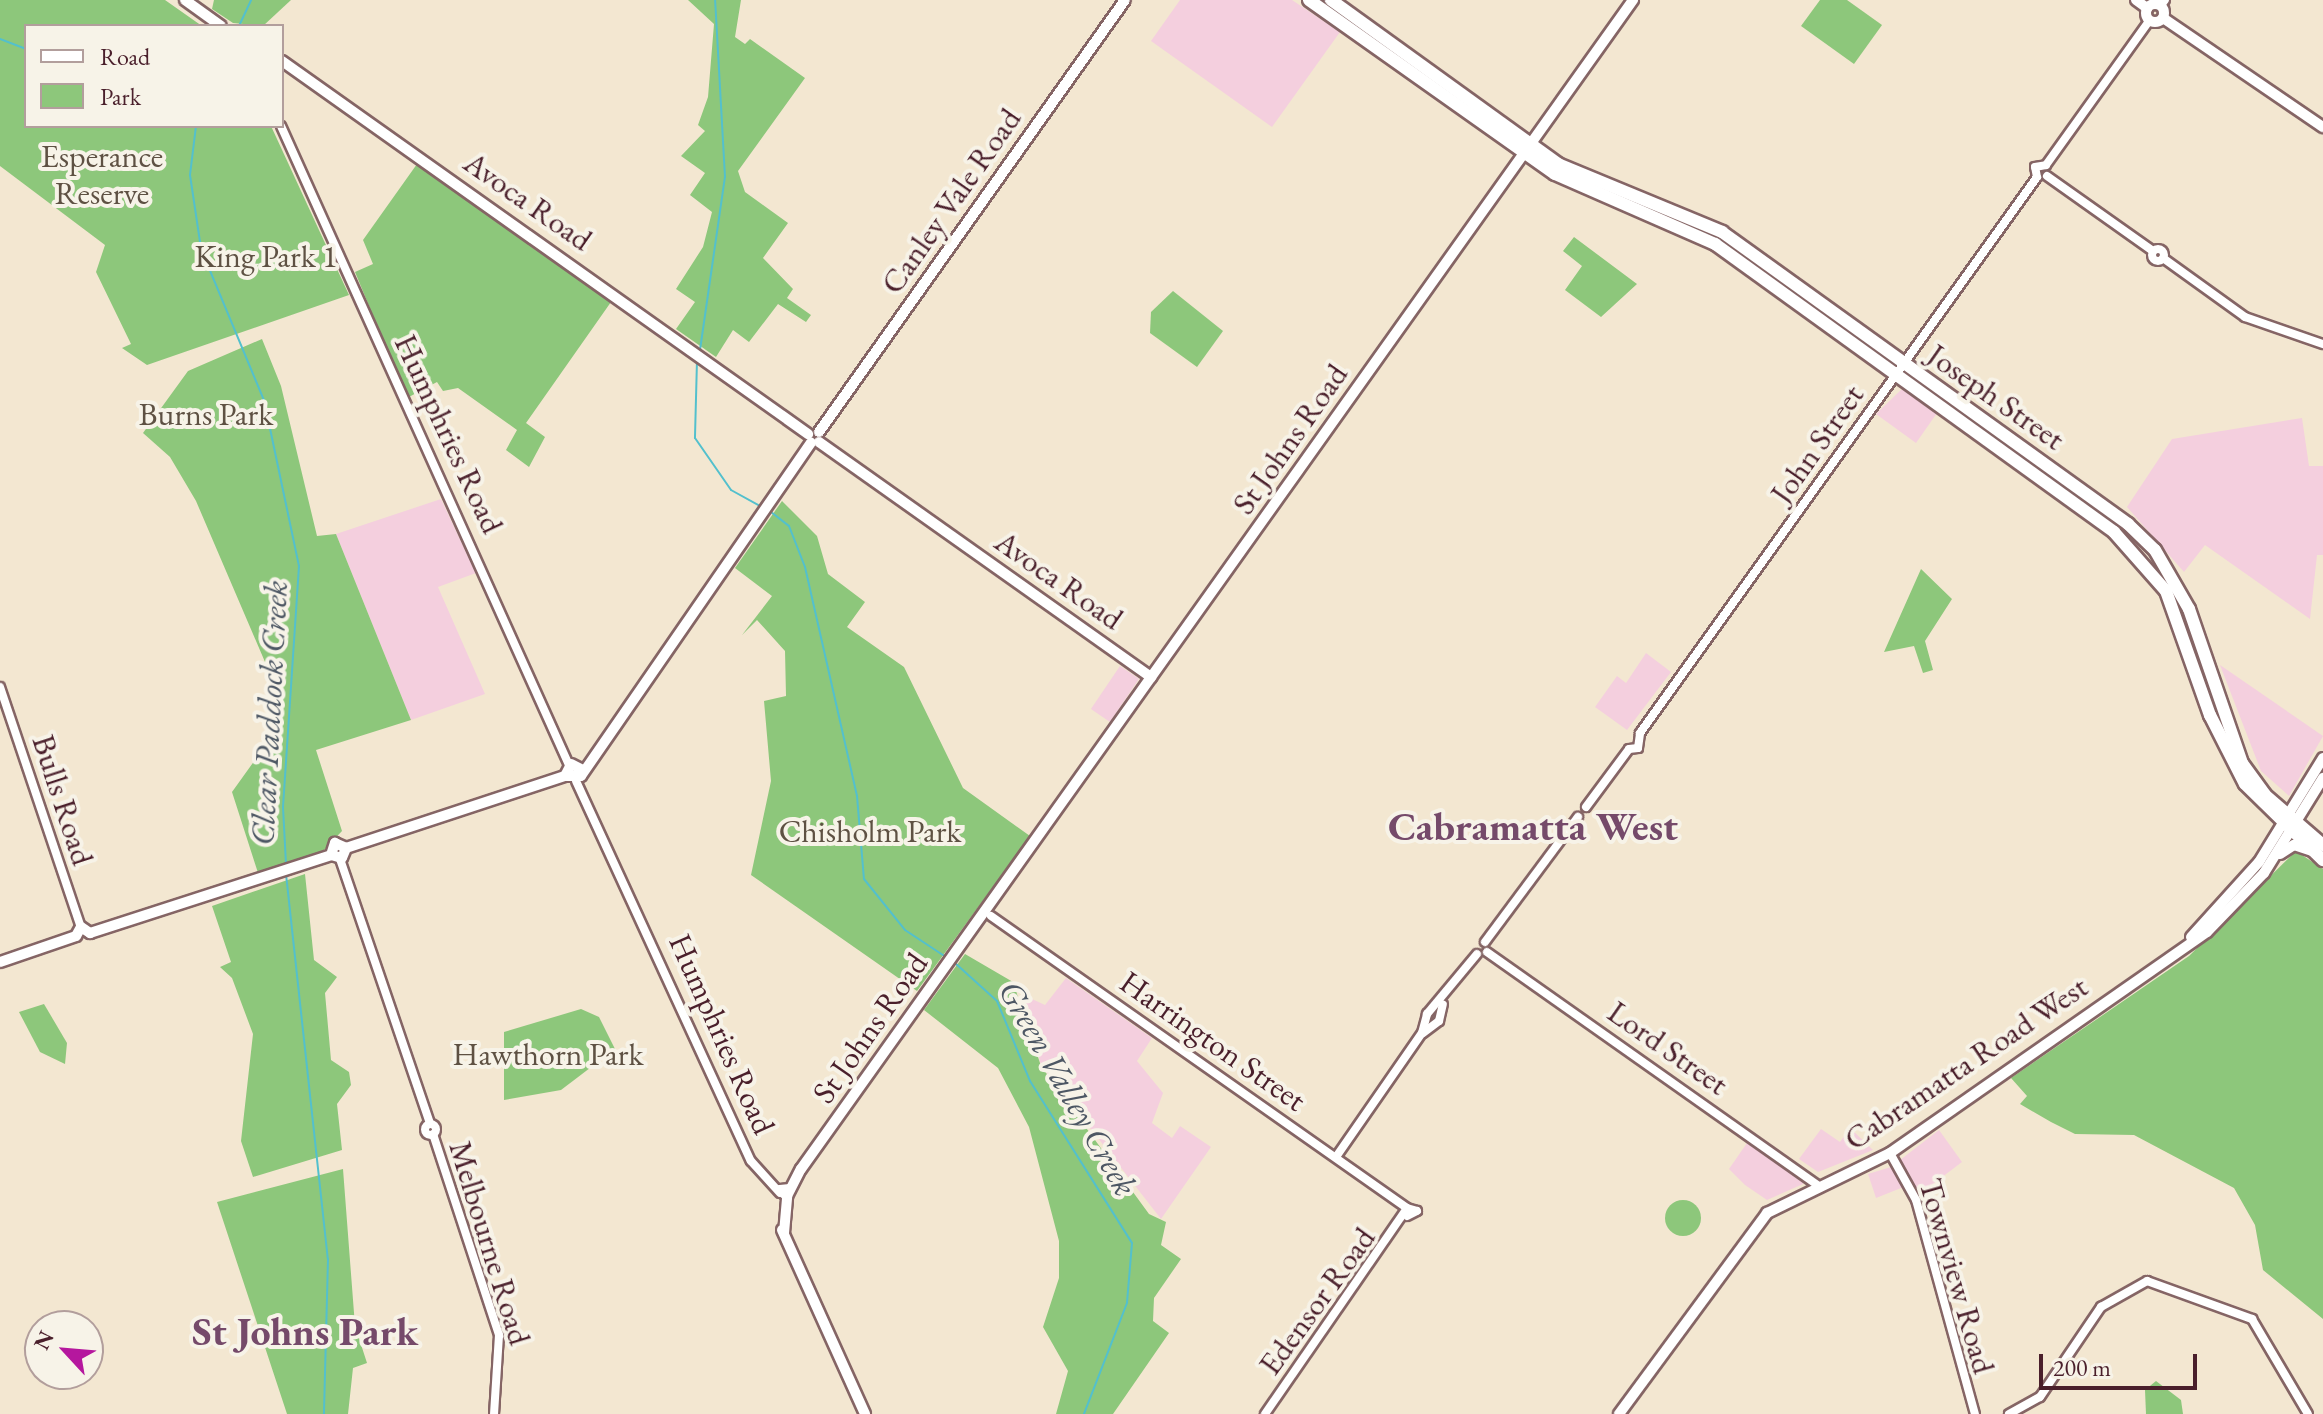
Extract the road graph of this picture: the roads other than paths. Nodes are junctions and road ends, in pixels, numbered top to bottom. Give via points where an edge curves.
1 (185, 0) edge
2 (1125, 0) edge
3 (1309, 0) edge
4 (1331, 0) edge
5 (1633, 0) edge
6 (2136, 0) edge
7 (2163, 3) edge
8 (2147, 8) junction
9 (2163, 18) junction
10 (2150, 20) junction
11 (218, 24) edge
12 (284, 62) edge
13 (2323, 127) edge
14 (282, 128) edge
15 (1527, 150) junction
16 (2046, 165) junction
17 (2047, 176) junction
18 (2037, 177) junction
19 (2323, 344) edge
20 (1900, 368) junction
21 (814, 438) junction
22 (1151, 677) junction
23 (0, 687) edge
24 (2323, 758) edge
25 (570, 774) junction
26 (2323, 778) edge
27 (2309, 794) junction
28 (2265, 795) junction
29 (2290, 825) junction
30 (2320, 850) edge
31 (336, 857) junction
32 (2273, 861) junction
33 (987, 914) junction
34 (82, 932) junction
35 (1486, 947) junction
36 (0, 962) edge
37 (2156, 966) junction
38 (1890, 1153) junction
39 (1336, 1157) junction
40 (1819, 1186) junction
41 (785, 1191) junction
42 (1407, 1212) joint
43 (494, 1414) edge
44 (865, 1414) edge
45 (1265, 1414) edge
46 (1619, 1414) edge
47 (1975, 1414) edge
48 (2009, 1414) edge
49 (2308, 1414) edge

1 - 11 main road
2 - 21 main road, Canley Vale Road
3 - 15 highway
4 - 15 highway
5 - 15 main road, St Johns Road
6 - 8 main road
7 - 8 main road
7 - 9 main road
8 - 10 main road
9 - 10 main road
9 - 13 main road
10 - 16 street
12 - 21 main road, Avoca Road
14 - 25 street, Humphries Road
15 - 20 highway, Joseph Street via 1576,185 1706,239
15 - 22 main road, St Johns Road
16 - 17 street
16 - 18 street, John Street via 2035,167
17 - 18 street
17 - 19 street via 2153,251 2155,260 2163,258 2245,317
18 - 20 street, John Street
20 - 28 highway, Joseph Street via 2155,550 2189,609 2242,763
20 - 29 highway, Joseph Street via 2142,557 2166,591 2233,765
20 - 35 street, John Street via 1637,739 1628,739 1629,749 1586,807 1577,808 1578,817
21 - 22 main road, Avoca Road
21 - 25 main road, Canley Vale Road via 581,769
22 - 33 main road, St Johns Road
23 - 34 street, Bulls Road
24 - 27 main road, Cabramatta Road West
25 - 31 main road via 346,848 335,843
25 - 41 street, Humphries Road via 762,1177
26 - 27 main road, Cabramatta Road West
27 - 28 main road via 2287,802
27 - 29 main road, Cabramatta Road West
27 - 30 main road via 2308,819
28 - 29 highway, Joseph Street
29 - 30 highway
29 - 32 main road, Cabramatta Road West
29 - 37 main road, Cabramatta Road West via 2225,904
30 - 32 main road via 2294,845
31 - 34 main road
31 - 43 street, Melbourne Road via 499,1335
32 - 37 main road, Cabramatta Road West via 2227,915
33 - 39 street, Harrington Street
33 - 41 main road, St Johns Road
34 - 36 main road
35 - 39 street via 1476,944 1477,954
35 - 40 street, Lord Street
37 - 38 main road, Cabramatta Road West
38 - 40 main road, Cabramatta Road West
38 - 47 street, Townview Road via 1916,1200
39 - 42 street, Harrington Street
40 - 46 main road, Cabramatta Road West via 1752,1227
41 - 44 main road via 784,1233
42 - 45 street, Edensor Road
48 - 49 street, Townview Road via 2040,1397 2101,1307 2142,1281 2252,1319

